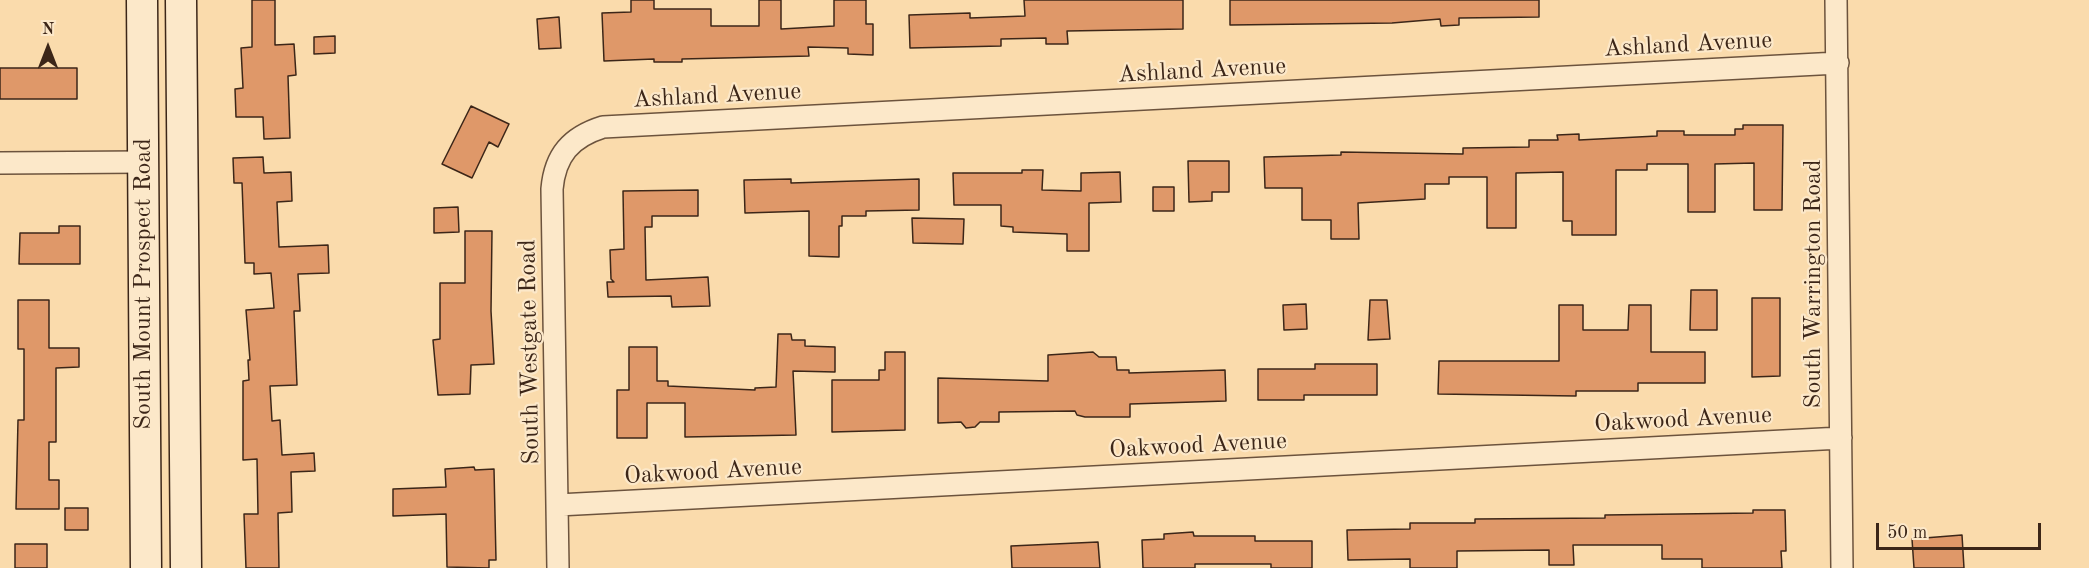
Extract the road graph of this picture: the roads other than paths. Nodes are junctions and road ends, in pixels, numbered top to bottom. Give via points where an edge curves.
1 (142, 0) edge
2 (181, 0) edge
3 (1836, 0) edge
4 (1838, 63) junction
5 (573, 141) joint
6 (143, 162) junction
7 (0, 163) edge
8 (1841, 438) junction
9 (558, 506) junction
10 (146, 568) edge
11 (186, 568) edge
12 (558, 568) edge
13 (1842, 568) edge

1 - 6 main road, South Mount Prospect Road
2 - 11 main road, South Mount Prospect Road
3 - 4 street, South Warrington Road
4 - 5 street, Ashland Avenue via 603,127
4 - 8 street, South Warrington Road
5 - 9 street, South Westgate Road via 558,161 552,189
6 - 7 street
6 - 10 main road, South Mount Prospect Road
8 - 9 street, Oakwood Avenue
8 - 13 street, South Warrington Road
9 - 12 street, South Westgate Road

